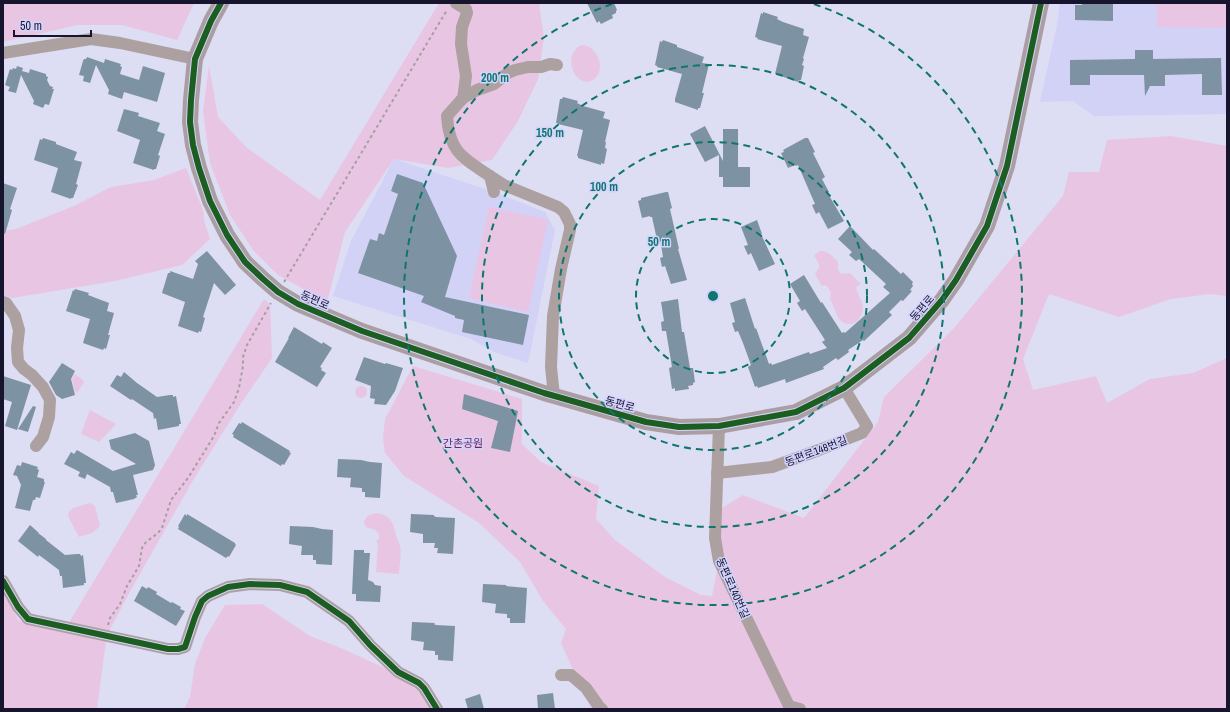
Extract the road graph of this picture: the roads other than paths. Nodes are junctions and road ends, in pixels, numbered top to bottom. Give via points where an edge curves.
1 (221, 3) edge
2 (1041, 3) edge
3 (452, 6) edge
4 (3, 53) edge
5 (195, 59) junction
6 (557, 65) dead end
7 (463, 98) junction
8 (490, 176) junction
9 (494, 192) dead end
10 (3, 302) edge
11 (844, 388) junction
12 (554, 396) junction
13 (719, 426) junction
14 (36, 446) dead end
15 (718, 473) junction
16 (3, 581) edge
17 (561, 675) dead end
18 (792, 708) edge
19 (436, 709) edge
20 (600, 709) edge

1 - 5 street, 동편로
2 - 11 street, 동편로 via 1007,166 986,226 956,280 909,338
3 - 7 street via 466,9 467,13 462,27 461,44 466,76
4 - 5 street via 91,39 120,42
5 - 12 street, 동편로 via 190,122 199,168 210,201 226,235 245,262 263,280 298,304 362,331
6 - 7 street via 514,70 494,84
7 - 8 street via 447,116 453,145 469,163
8 - 9 street
8 - 12 street via 504,185 558,207 564,212 570,224 570,236 560,269 553,316 551,367
10 - 14 street via 15,316 19,330 18,362 43,387 50,400 49,417 43,437
11 - 13 street, 동편로 via 796,412
11 - 15 street, 동편로148번길 via 867,426 862,433 772,467
12 - 13 street, 동편로 via 646,422 678,427
13 - 15 street, 동편로140번길
15 - 18 street, 동편로140번길 via 715,538 719,561
16 - 19 street via 28,619 168,649 185,646 195,617 208,596 228,588 250,584 280,586 307,592 349,621 398,672 419,683
17 - 20 street via 571,675 586,688

